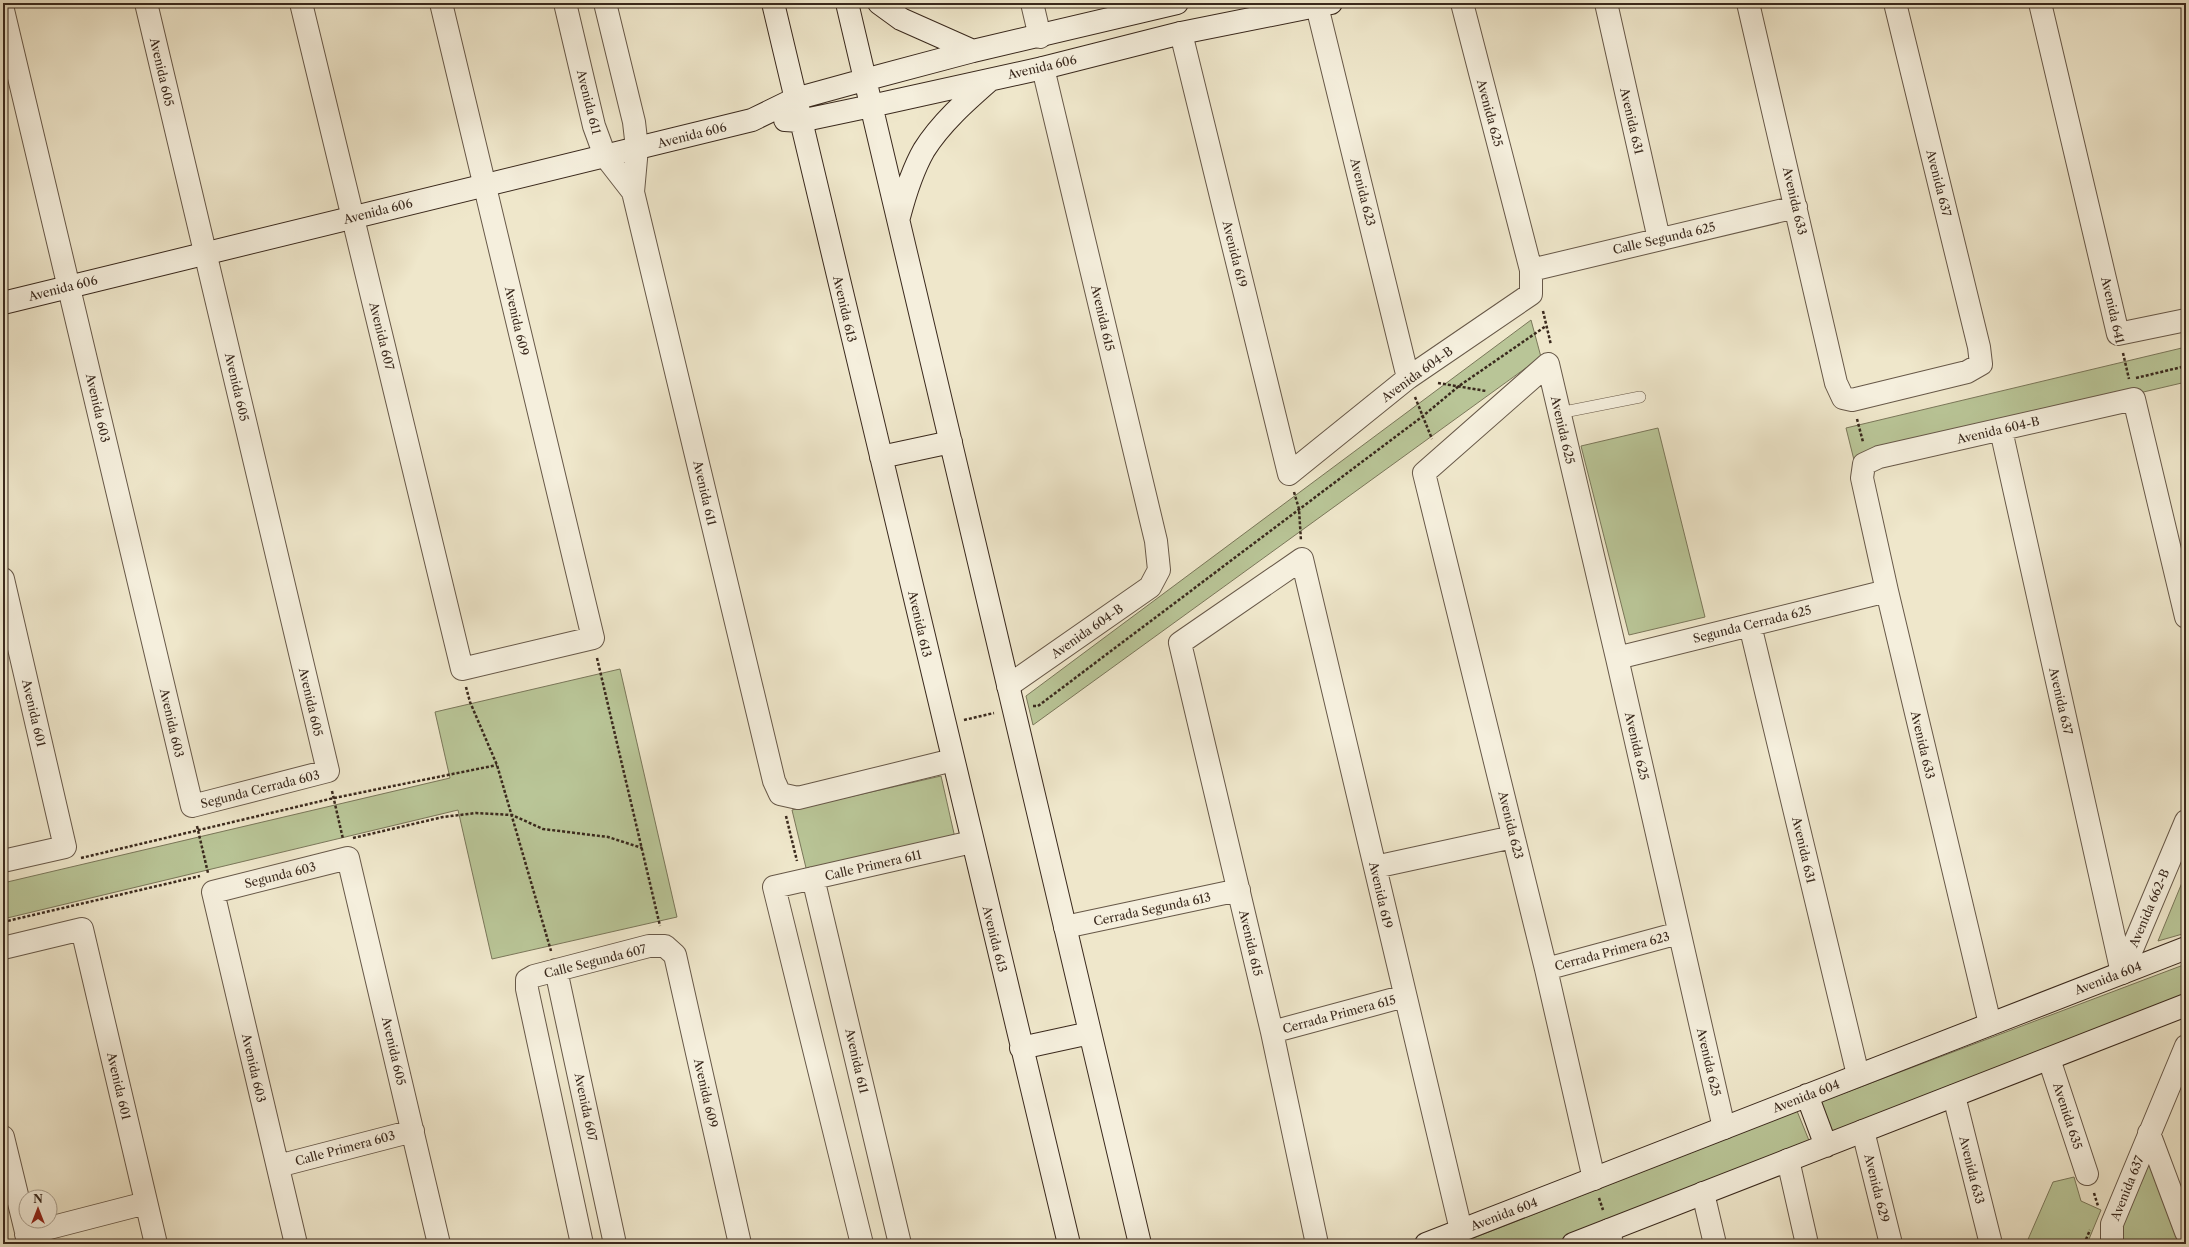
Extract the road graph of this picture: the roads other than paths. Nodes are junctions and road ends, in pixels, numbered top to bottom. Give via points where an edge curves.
1 (146, 3) edge
2 (301, 3) edge
3 (441, 3) edge
4 (565, 3) edge
5 (606, 3) edge
6 (773, 3) edge
7 (847, 3) edge
8 (879, 3) edge
9 (1032, 3) edge
10 (1462, 3) edge
11 (1606, 3) edge
12 (1748, 3) edge
13 (1895, 3) edge
14 (2040, 3) edge
15 (1172, 4) edge
16 (1324, 5) edge
17 (3, 10) edge
18 (1181, 33) junction
19 (1040, 37) junction
20 (973, 51) junction
21 (950, 57) junction
22 (1044, 68) junction
23 (991, 79) junction
24 (864, 80) junction
25 (958, 87) junction
26 (794, 99) junction
27 (871, 106) junction
28 (752, 120) junction
29 (800, 121) junction
30 (637, 148) junction
31 (604, 156) junction
32 (485, 185) junction
33 (633, 192) junction
34 (1796, 207) junction
35 (353, 218) junction
36 (898, 218) junction
37 (1659, 239) junction
38 (205, 254) junction
39 (1531, 270) junction
40 (69, 287) junction
41 (3, 303) edge
42 (2186, 320) edge
43 (1408, 378) junction
44 (1640, 397) dead end
45 (1848, 399) joint
46 (1559, 413) junction
47 (2001, 430) junction
48 (951, 442) junction
49 (881, 457) junction
50 (1866, 464) joint
51 (1432, 466) joint
52 (1289, 474) joint
53 (1302, 559) joint
54 (1159, 570) joint
55 (3, 579) edge
56 (1887, 591) junction
57 (2186, 617) edge
58 (1750, 625) junction
59 (1617, 658) junction
60 (462, 669) joint
61 (1008, 686) junction
62 (953, 760) junction
63 (328, 771) joint
64 (192, 806) joint
65 (2186, 821) edge
66 (1513, 837) junction
67 (972, 842) junction
68 (348, 858) joint
69 (3, 861) edge
70 (1375, 867) junction
71 (807, 880) junction
72 (1239, 890) junction
73 (213, 892) joint
74 (1065, 927) junction
75 (1679, 934) junction
76 (665, 946) joint
77 (3, 948) edge
78 (2186, 948) edge
79 (1546, 969) junction
80 (556, 970) junction
81 (2122, 973) junction
82 (1405, 996) junction
83 (2186, 1005) edge
84 (1990, 1024) junction
85 (1272, 1032) junction
86 (1090, 1034) junction
87 (2186, 1046) edge
88 (1021, 1048) junction
89 (2049, 1059) junction
90 (1858, 1075) junction
91 (1807, 1095) junction
92 (1954, 1096) junction
93 (1724, 1128) junction
94 (413, 1131) junction
95 (1863, 1131) junction
96 (2149, 1133) junction
97 (3, 1137) edge
98 (1826, 1146) junction
99 (1788, 1160) junction
100 (278, 1166) junction
101 (2087, 1174) dead end
102 (1594, 1179) junction
103 (1703, 1193) junction
104 (146, 1203) junction
105 (1461, 1230) junction
106 (2186, 1232) edge
107 (1611, 1237) edge
108 (27, 1239) edge
109 (1142, 1239) edge
110 (156, 1244) edge
111 (296, 1244) edge
112 (440, 1244) edge
113 (582, 1244) edge
114 (615, 1244) edge
115 (740, 1244) edge
116 (862, 1244) edge
117 (900, 1244) edge
118 (1069, 1244) edge
119 (1317, 1244) edge
120 (1426, 1244) edge
121 (1573, 1244) edge
122 (1715, 1244) edge
123 (1807, 1244) edge
124 (1891, 1244) edge
125 (1991, 1244) edge
126 (2112, 1244) edge

1 - 38 street, Avenida 605
2 - 35 street, Avenida 607
3 - 32 street, Avenida 609
4 - 31 street, Avenida 611 via 594,126
5 - 30 street, Avenida 611 via 634,122
6 - 26 street, Avenida 613
7 - 24 street
8 - 20 street via 901,19
9 - 19 street
10 - 39 street, Avenida 625
11 - 37 street, Avenida 631
12 - 34 street, Avenida 633
13 - 45 street, Avenida 637 via 1981,364 1967,372
14 - 42 street, Avenida 641 via 2118,334
15 - 19 street, Avenida 606
16 - 18 street, Avenida 606
16 - 43 street, Avenida 623
17 - 40 street, Avenida 603
18 - 22 street, Avenida 606
18 - 52 street, Avenida 619
19 - 20 street, Avenida 606
20 - 21 street, Avenida 606
21 - 24 street, Avenida 606
21 - 25 street
22 - 23 street, Avenida 606
22 - 54 street, Avenida 615 via 1156,541
23 - 25 street, Avenida 606
23 - 36 street via 941,127 924,150 909,182
24 - 26 street, Avenida 606
24 - 27 street
25 - 27 street, Avenida 606
26 - 28 street, Avenida 606
26 - 29 street, Avenida 613
27 - 29 street, Avenida 606
27 - 36 street
28 - 29 street, Avenida 606
28 - 30 street, Avenida 606
29 - 49 street, Avenida 613
30 - 31 street, Avenida 606
30 - 33 street, Avenida 611
31 - 32 street, Avenida 606
31 - 33 street, Avenida 611
32 - 35 street, Avenida 606
32 - 60 street, Avenida 609 via 593,638
33 - 62 street, Avenida 611 via 774,781 780,794 798,798
34 - 37 street, Calle Segunda 625
34 - 45 street, Avenida 633 via 1836,383
35 - 38 street, Avenida 606
35 - 60 street, Avenida 607
36 - 48 street
37 - 39 street, Calle Segunda 625
38 - 40 street, Avenida 606
38 - 63 street, Avenida 605
39 - 43 street, Avenida 604-B via 1531,294
40 - 41 street, Avenida 606
40 - 64 street, Avenida 603
43 - 52 street, Avenida 604-B
44 - 46 lane
46 - 51 street, Avenida 625 via 1548,364
46 - 59 street, Avenida 625
47 - 50 street, Avenida 604-B via 1879,457
47 - 57 street, Avenida 604-B via 2134,399
47 - 81 street, Avenida 637
48 - 49 street
48 - 61 street
49 - 62 street, Avenida 613
50 - 56 street, Avenida 633 via 1862,478
51 - 66 street, Avenida 623
53 - 70 street, Avenida 619
53 - 72 street, Avenida 615 via 1180,643
54 - 61 street, Avenida 604-B via 1150,587
55 - 69 street, Avenida 601 via 72,853
56 - 58 street, Segunda Cerrada 625
56 - 84 street, Avenida 633
58 - 59 street, Segunda Cerrada 625
58 - 90 street, Avenida 631
59 - 75 street, Avenida 625
61 - 74 street
62 - 67 street, Avenida 613
63 - 64 street, Segunda Cerrada 603
65 - 81 street, Avenida 662-B
66 - 70 street
66 - 79 street, Avenida 623
67 - 71 street, Calle Primera 611
67 - 88 street, Avenida 613
68 - 73 street, Segunda 603
68 - 94 street, Avenida 605
70 - 82 street, Avenida 619
71 - 116 street, Calle Primera 611 via 774,887
71 - 117 street, Avenida 611
72 - 74 street, Cerrada Segunda 613
72 - 85 street, Avenida 615
73 - 100 street, Avenida 603
74 - 86 street
75 - 79 street, Cerrada Primera 623
75 - 93 street, Avenida 625
76 - 80 street, Calle Segunda 607 via 649,946
76 - 115 street, Avenida 609 via 675,955
77 - 104 street, Avenida 601 via 82,929
78 - 81 street, Avenida 604
79 - 102 street, Avenida 623
80 - 113 street, Calle Segunda 607 via 527,980 527,989
80 - 114 street, Avenida 607
81 - 84 street, Avenida 604
82 - 85 street, Cerrada Primera 615
82 - 105 street, Avenida 619
83 - 89 street
84 - 90 street, Avenida 604
85 - 119 street, Avenida 615
86 - 88 street
86 - 109 street
87 - 96 street, Avenida 637
88 - 118 street, Avenida 613
89 - 92 street
89 - 101 street, Avenida 635
90 - 91 street, Avenida 604
91 - 93 street, Avenida 604
91 - 98 street
92 - 95 street
92 - 125 street, Avenida 633
93 - 102 street, Avenida 604
94 - 100 street, Calle Primera 603
94 - 112 street, Avenida 605
95 - 98 street
95 - 124 street, Avenida 629
96 - 106 street, Avenida 637
96 - 126 street, Avenida 637 via 2112,1224
97 - 108 street
98 - 99 street
99 - 103 street
99 - 123 street
100 - 111 street, Avenida 603
102 - 105 street, Avenida 604
103 - 107 street
103 - 122 street
104 - 108 street
104 - 110 street, Avenida 601
105 - 120 street, Avenida 604
107 - 121 street

